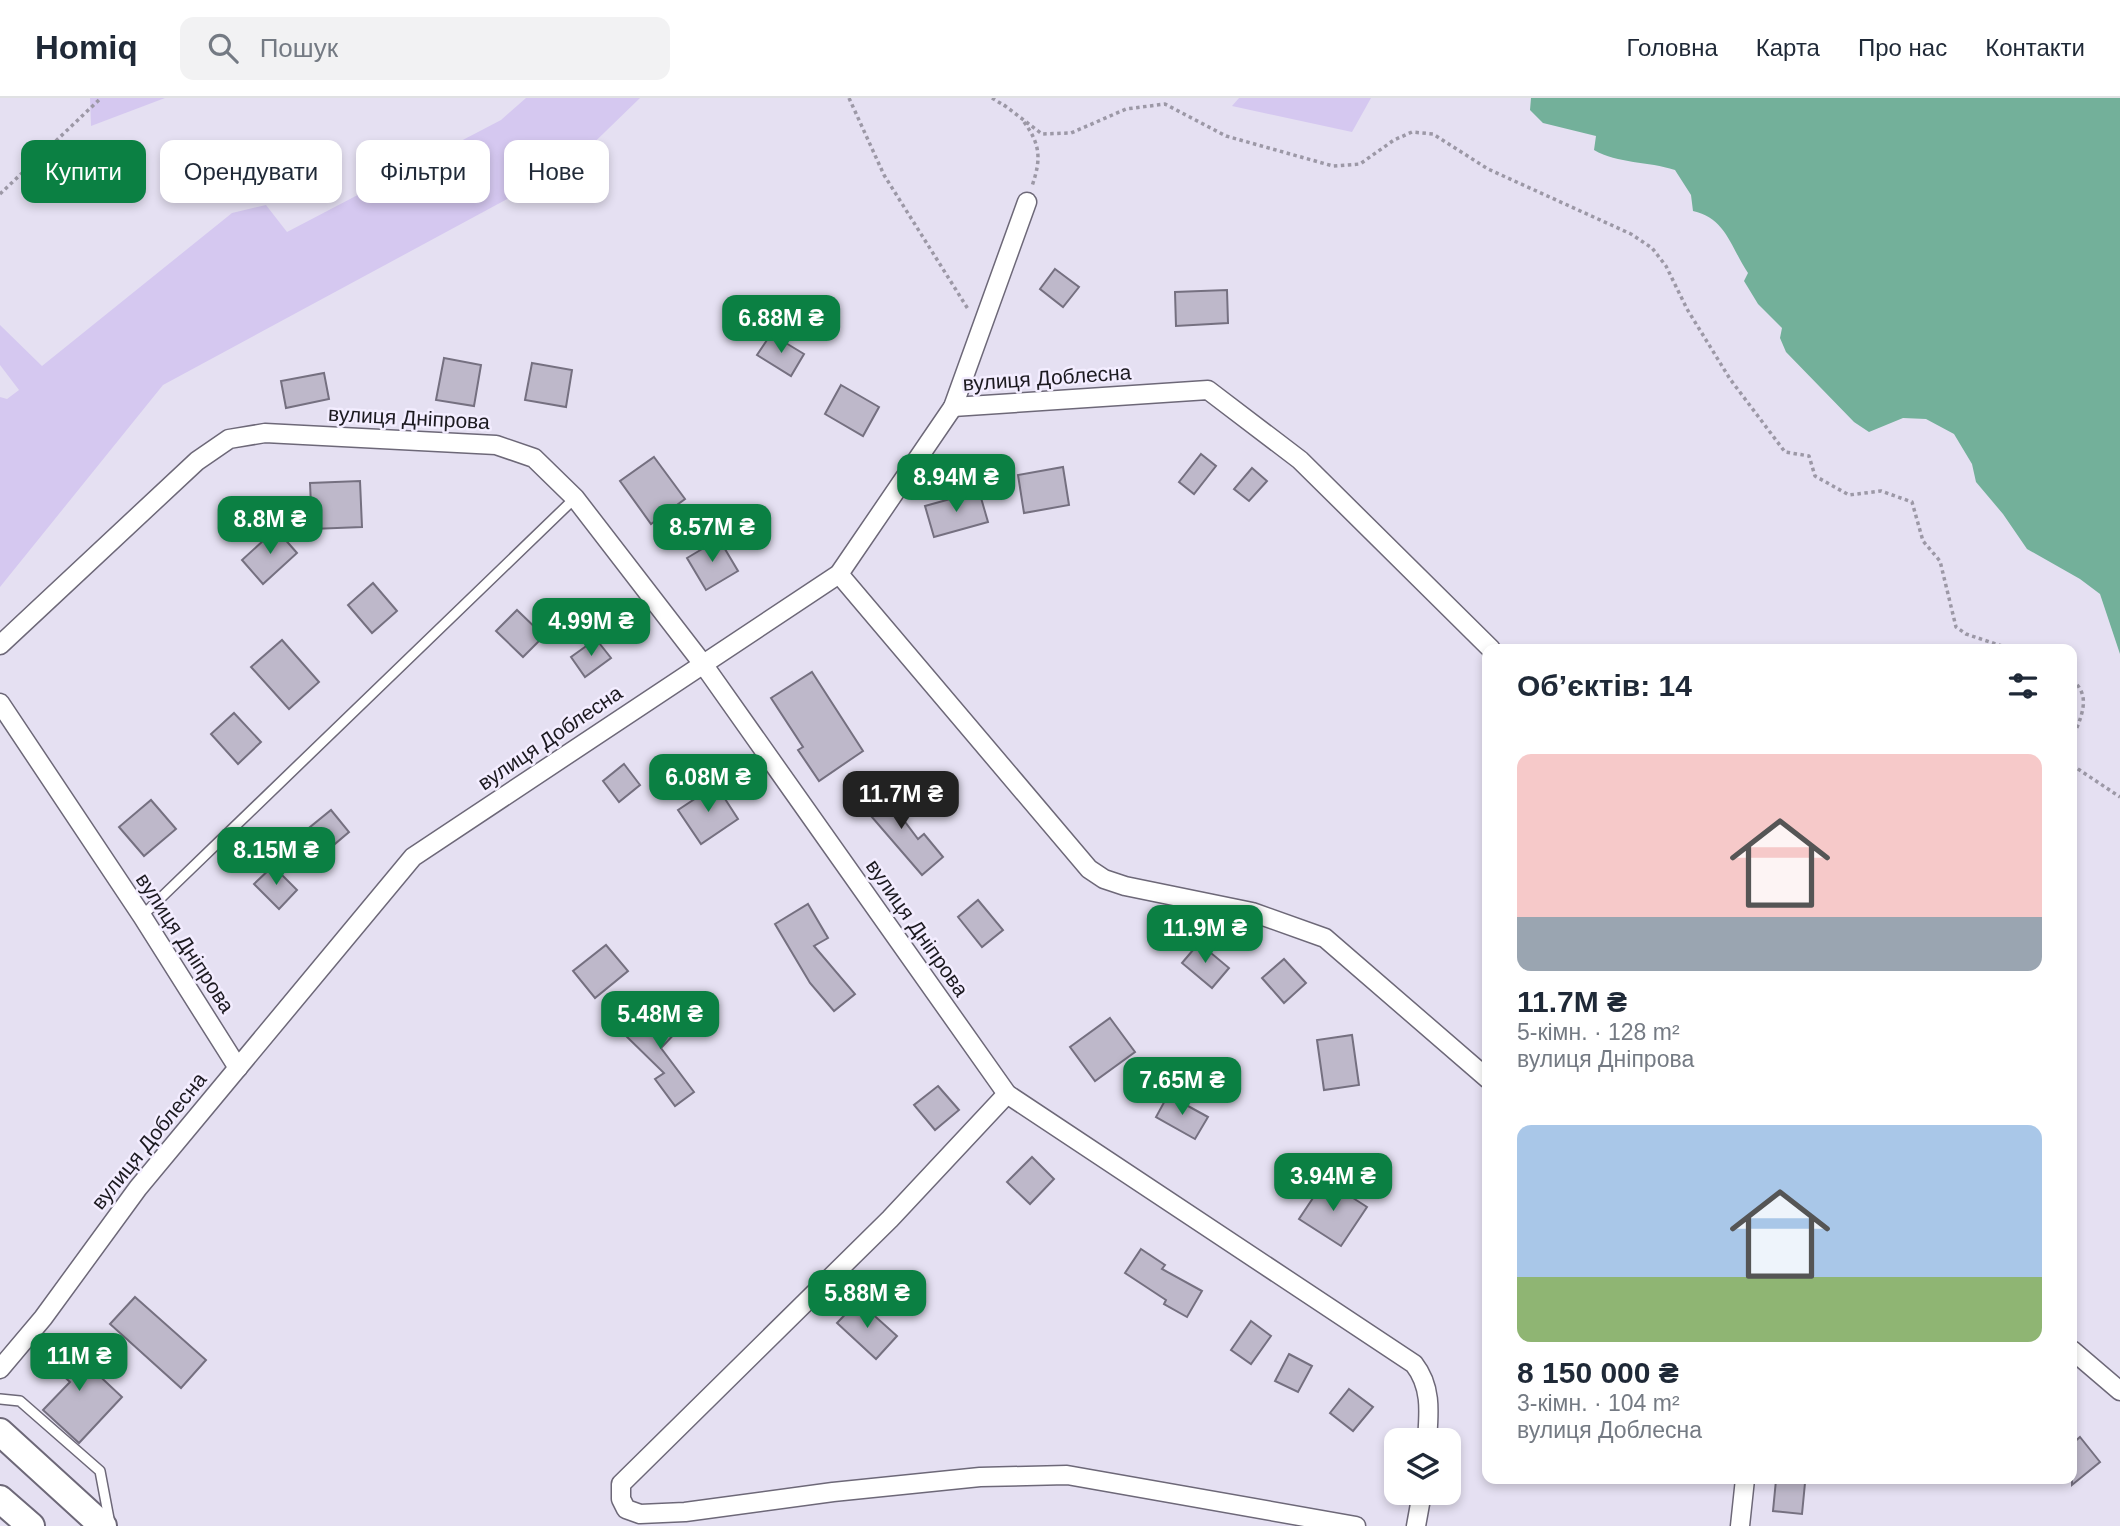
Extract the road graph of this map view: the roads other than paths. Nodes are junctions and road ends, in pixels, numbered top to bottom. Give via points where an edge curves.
1 (1027, 202) road end
2 (953, 407) junction
3 (576, 498) junction
4 (839, 574) junction
5 (1486, 644) edge
6 (0, 645) edge
7 (703, 664) junction
8 (0, 704) edge
9 (142, 916) junction
10 (238, 1068) junction
11 (1482, 1074) edge
12 (1007, 1094) junction
13 (2077, 1354) edge
14 (0, 1369) edge
15 (2120, 1391) edge
16 (0, 1399) edge
17 (1428, 1428) edge
18 (0, 1432) edge
19 (1744, 1484) edge
20 (0, 1499) edge
21 (1420, 1505) edge
22 (31, 1526) edge
23 (103, 1526) edge
24 (111, 1526) edge
25 (1356, 1526) edge
26 (1416, 1526) edge
27 (1740, 1526) edge

1 - 2 street
2 - 4 street, вулиця Доблесна
2 - 5 street, вулиця Доблесна via 1208,390 1300,460
3 - 6 street, вулиця Дніпрова via 534,458 496,445 265,433 229,439 197,461
3 - 7 street, вулиця Дніпрова
3 - 9 lane
4 - 7 street, вулиця Доблесна
4 - 11 street via 1089,869 1125,886 1251,912 1325,938
7 - 10 street, вулиця Доблесна via 413,857
7 - 12 street, вулиця Дніпрова
8 - 9 street, вулиця Дніпрова
9 - 10 street, вулиця Дніпрова
10 - 14 street, вулиця Доблесна via 138,1188
12 - 17 street, вулиця Дніпрова via 1415,1364 1430,1403
12 - 25 street via 890,1219 621,1484 626,1510 640,1514 685,1512 967,1478 1067,1475
13 - 15 street
16 - 24 lane via 20,1401 100,1471
18 - 23 main road
19 - 27 street
20 - 22 main road
21 - 26 street

